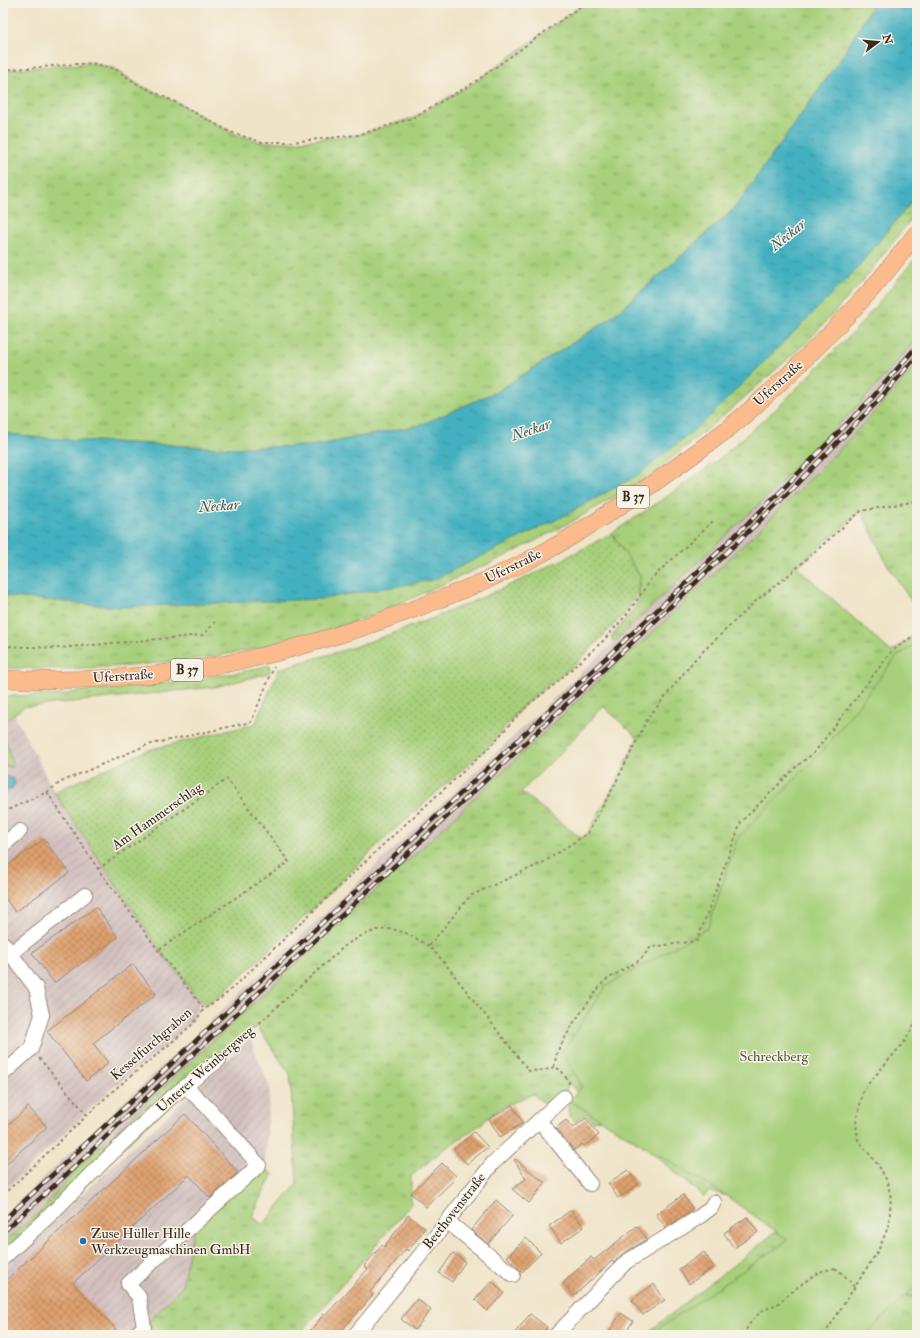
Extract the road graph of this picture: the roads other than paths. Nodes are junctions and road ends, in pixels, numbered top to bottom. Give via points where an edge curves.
1 (917, 234) edge
2 (3, 680) edge
3 (20, 831) dead end
4 (3, 845) edge
5 (85, 895) dead end
6 (7, 948) edge
7 (219, 1060) road end
8 (3, 1074) edge
9 (185, 1086) junction
10 (564, 1097) road end
11 (539, 1120) junction
12 (590, 1184) dead end
13 (714, 1202) dead end
14 (447, 1221) junction
15 (3, 1258) edge
16 (513, 1275) dead end
17 (135, 1335) edge
18 (355, 1335) edge
19 (556, 1335) edge

1 - 2 main road, Uferstraße / B 37 via 871,289 809,355 726,429 661,479 581,531 522,564 436,602 278,653 223,665 163,673 96,678
3 - 4 street
5 - 6 street
6 - 8 street via 36,988 42,1015 31,1049
7 - 9 street, Unterer Weinbergweg
9 - 15 street, Unterer Weinbergweg
9 - 17 street via 259,1165 128,1284 139,1297 144,1327
10 - 11 street, Beethovenstraße
11 - 12 street
11 - 14 street, Beethovenstraße via 492,1163
13 - 19 street via 711,1208 699,1217 626,1262
14 - 16 street
14 - 18 street, Beethovenstraße

